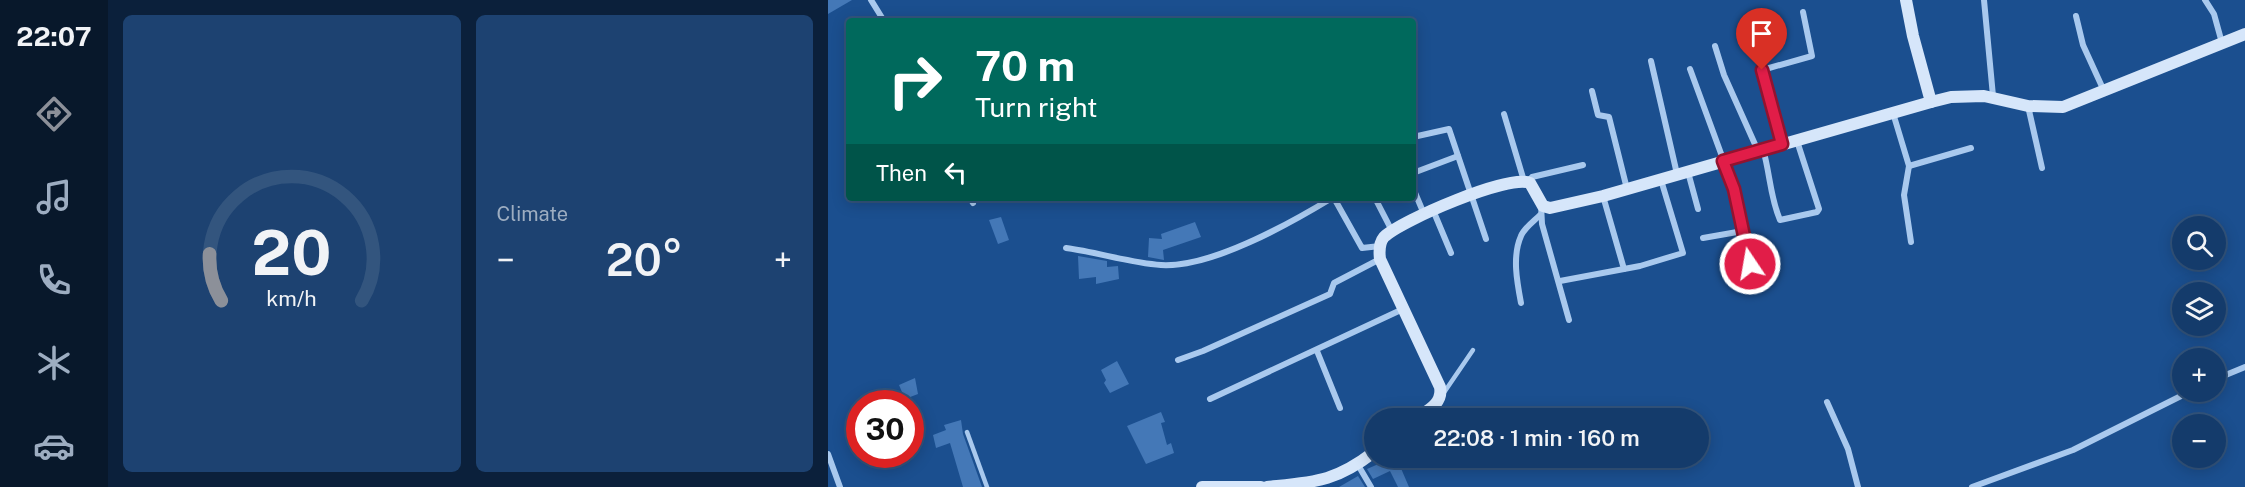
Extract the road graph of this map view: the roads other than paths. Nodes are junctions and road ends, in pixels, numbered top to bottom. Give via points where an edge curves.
1 (872, 0) edge
2 (1906, 0) edge
3 (1984, 0) edge
4 (2205, 0) edge
5 (1803, 12) dead end
6 (2076, 16) dead end
7 (882, 18) edge
8 (2245, 34) edge
9 (2222, 43) junction
10 (1715, 46) dead end
11 (1651, 61) dead end
12 (1690, 69) dead end
13 (1592, 91) dead end
14 (2105, 92) junction
15 (1993, 96) junction
16 (1931, 102) junction
17 (2028, 106) junction
18 (1893, 112) junction
19 (1503, 114) dead end
20 (1416, 136) edge
21 (1796, 140) junction
22 (1782, 144) junction
23 (1971, 148) dead end
24 (1761, 150) junction
25 (1458, 156) junction
26 (1723, 161) junction
27 (1583, 165) dead end
28 (1909, 166) junction
29 (2042, 168) dead end
30 (1416, 172) edge
31 (1683, 173) junction
32 (1661, 179) junction
33 (1526, 181) junction
34 (1626, 189) junction
35 (1416, 193) edge
36 (1471, 195) junction
37 (1603, 196) junction
38 (1328, 201) edge
39 (1335, 201) edge
40 (1377, 201) edge
41 (1541, 209) junction
42 (1698, 209) dead end
43 (1428, 212) junction
44 (1392, 231) junction
45 (1743, 231) junction
46 (1703, 238) dead end
47 (1486, 239) dead end
48 (1911, 242) dead end
49 (1380, 246) junction
50 (1065, 248) dead end
51 (1450, 253) dead end
52 (1380, 259) junction
53 (1750, 264) dead end
54 (1624, 269) junction
55 (1560, 281) junction
56 (1521, 303) dead end
57 (1403, 308) junction
58 (1569, 320) dead end
59 (1473, 350) dead end
60 (1317, 351) junction
61 (1178, 360) dead end
62 (2245, 367) edge
63 (2226, 376) edge
64 (1441, 396) junction
65 (1210, 399) dead end
66 (2172, 400) edge
67 (1827, 402) dead end
68 (1340, 408) dead end
69 (1430, 408) edge
70 (967, 432) dead end
71 (828, 454) edge
72 (1364, 460) edge
73 (1358, 465) junction
74 (840, 487) edge
75 (987, 487) edge
76 (1202, 487) edge
77 (1261, 487) edge
78 (1267, 487) edge
79 (1371, 487) edge
80 (1858, 487) edge
81 (1972, 487) edge

1 - 7 street
2 - 16 street
3 - 15 street
4 - 9 street via 2214,14
5 - 22 street via 1812,56 1762,70
6 - 14 street via 2083,45
8 - 9 street
9 - 14 street
10 - 24 street via 1724,75
11 - 31 street
12 - 26 street
13 - 34 street via 1599,116 1609,117
14 - 17 street via 2063,107
15 - 16 street
15 - 17 street
16 - 18 street
17 - 29 street
18 - 21 street
18 - 28 street
19 - 33 street
20 - 25 street via 1448,128
21 - 22 street
21 - 24 street via 1817,212 1779,220
22 - 24 street
23 - 28 street
24 - 26 street
25 - 30 street
25 - 36 street
26 - 31 street
26 - 45 street
27 - 33 street
28 - 48 street via 1904,195
31 - 32 street
31 - 42 street
32 - 34 street
32 - 54 street via 1683,253
33 - 36 street via 1509,182
33 - 41 street via 1533,186
34 - 37 street
35 - 43 street
36 - 43 street
36 - 47 street
37 - 41 street
37 - 54 street
38 - 50 street via 1272,233 1181,264 1161,265
39 - 49 street via 1362,248
40 - 44 street
41 - 55 street
41 - 56 street via 1521,234 1518,246 1516,275
43 - 44 street
43 - 51 street
44 - 49 street
45 - 46 street
45 - 53 street
49 - 52 street
52 - 57 street
52 - 61 street via 1334,283 1330,294
54 - 55 street
55 - 58 street
57 - 60 street
57 - 64 street
59 - 64 lane
60 - 65 street
60 - 68 street
62 - 63 street
64 - 69 street
66 - 81 street via 2073,450
67 - 80 street via 1848,449
70 - 75 lane
71 - 74 street
72 - 73 street
73 - 78 street via 1336,477
73 - 79 street
76 - 77 street

